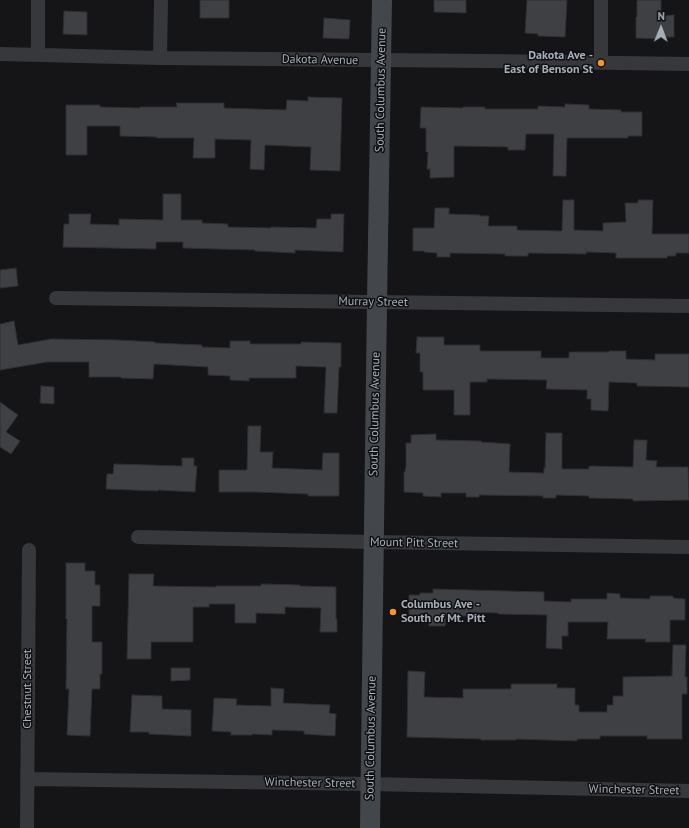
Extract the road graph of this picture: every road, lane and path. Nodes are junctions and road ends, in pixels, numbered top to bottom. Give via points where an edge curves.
1 (38, 0) edge
2 (161, 0) edge
3 (382, 0) edge
4 (601, 0) edge
5 (0, 54) edge
6 (38, 55) junction
7 (160, 58) junction
8 (381, 60) junction
9 (601, 63) junction
10 (689, 64) edge
11 (56, 298) dead end
12 (377, 302) junction
13 (689, 306) edge
14 (138, 537) dead end
15 (373, 542) junction
16 (689, 547) edge
17 (29, 550) dead end
18 (28, 779) junction
19 (370, 784) junction
20 (689, 791) edge
21 (27, 828) edge
22 (370, 828) edge

1 - 6 street
2 - 7 street
3 - 8 main road, South Columbus Avenue
4 - 9 street
5 - 6 street, Dakota Avenue
6 - 7 street, Dakota Avenue
7 - 8 street, Dakota Avenue
8 - 9 street, Dakota Avenue
8 - 12 main road, South Columbus Avenue
9 - 10 street, Dakota Avenue
11 - 12 street, Murray Street
12 - 13 street, Murray Street
12 - 15 main road, South Columbus Avenue
14 - 15 street, Mount Pitt Street
15 - 16 street, Mount Pitt Street
15 - 19 main road, South Columbus Avenue
17 - 18 street, Chestnut Street
18 - 19 street, Winchester Street
18 - 21 street, Chestnut Street
19 - 20 street, Winchester Street
19 - 22 main road, South Columbus Avenue

